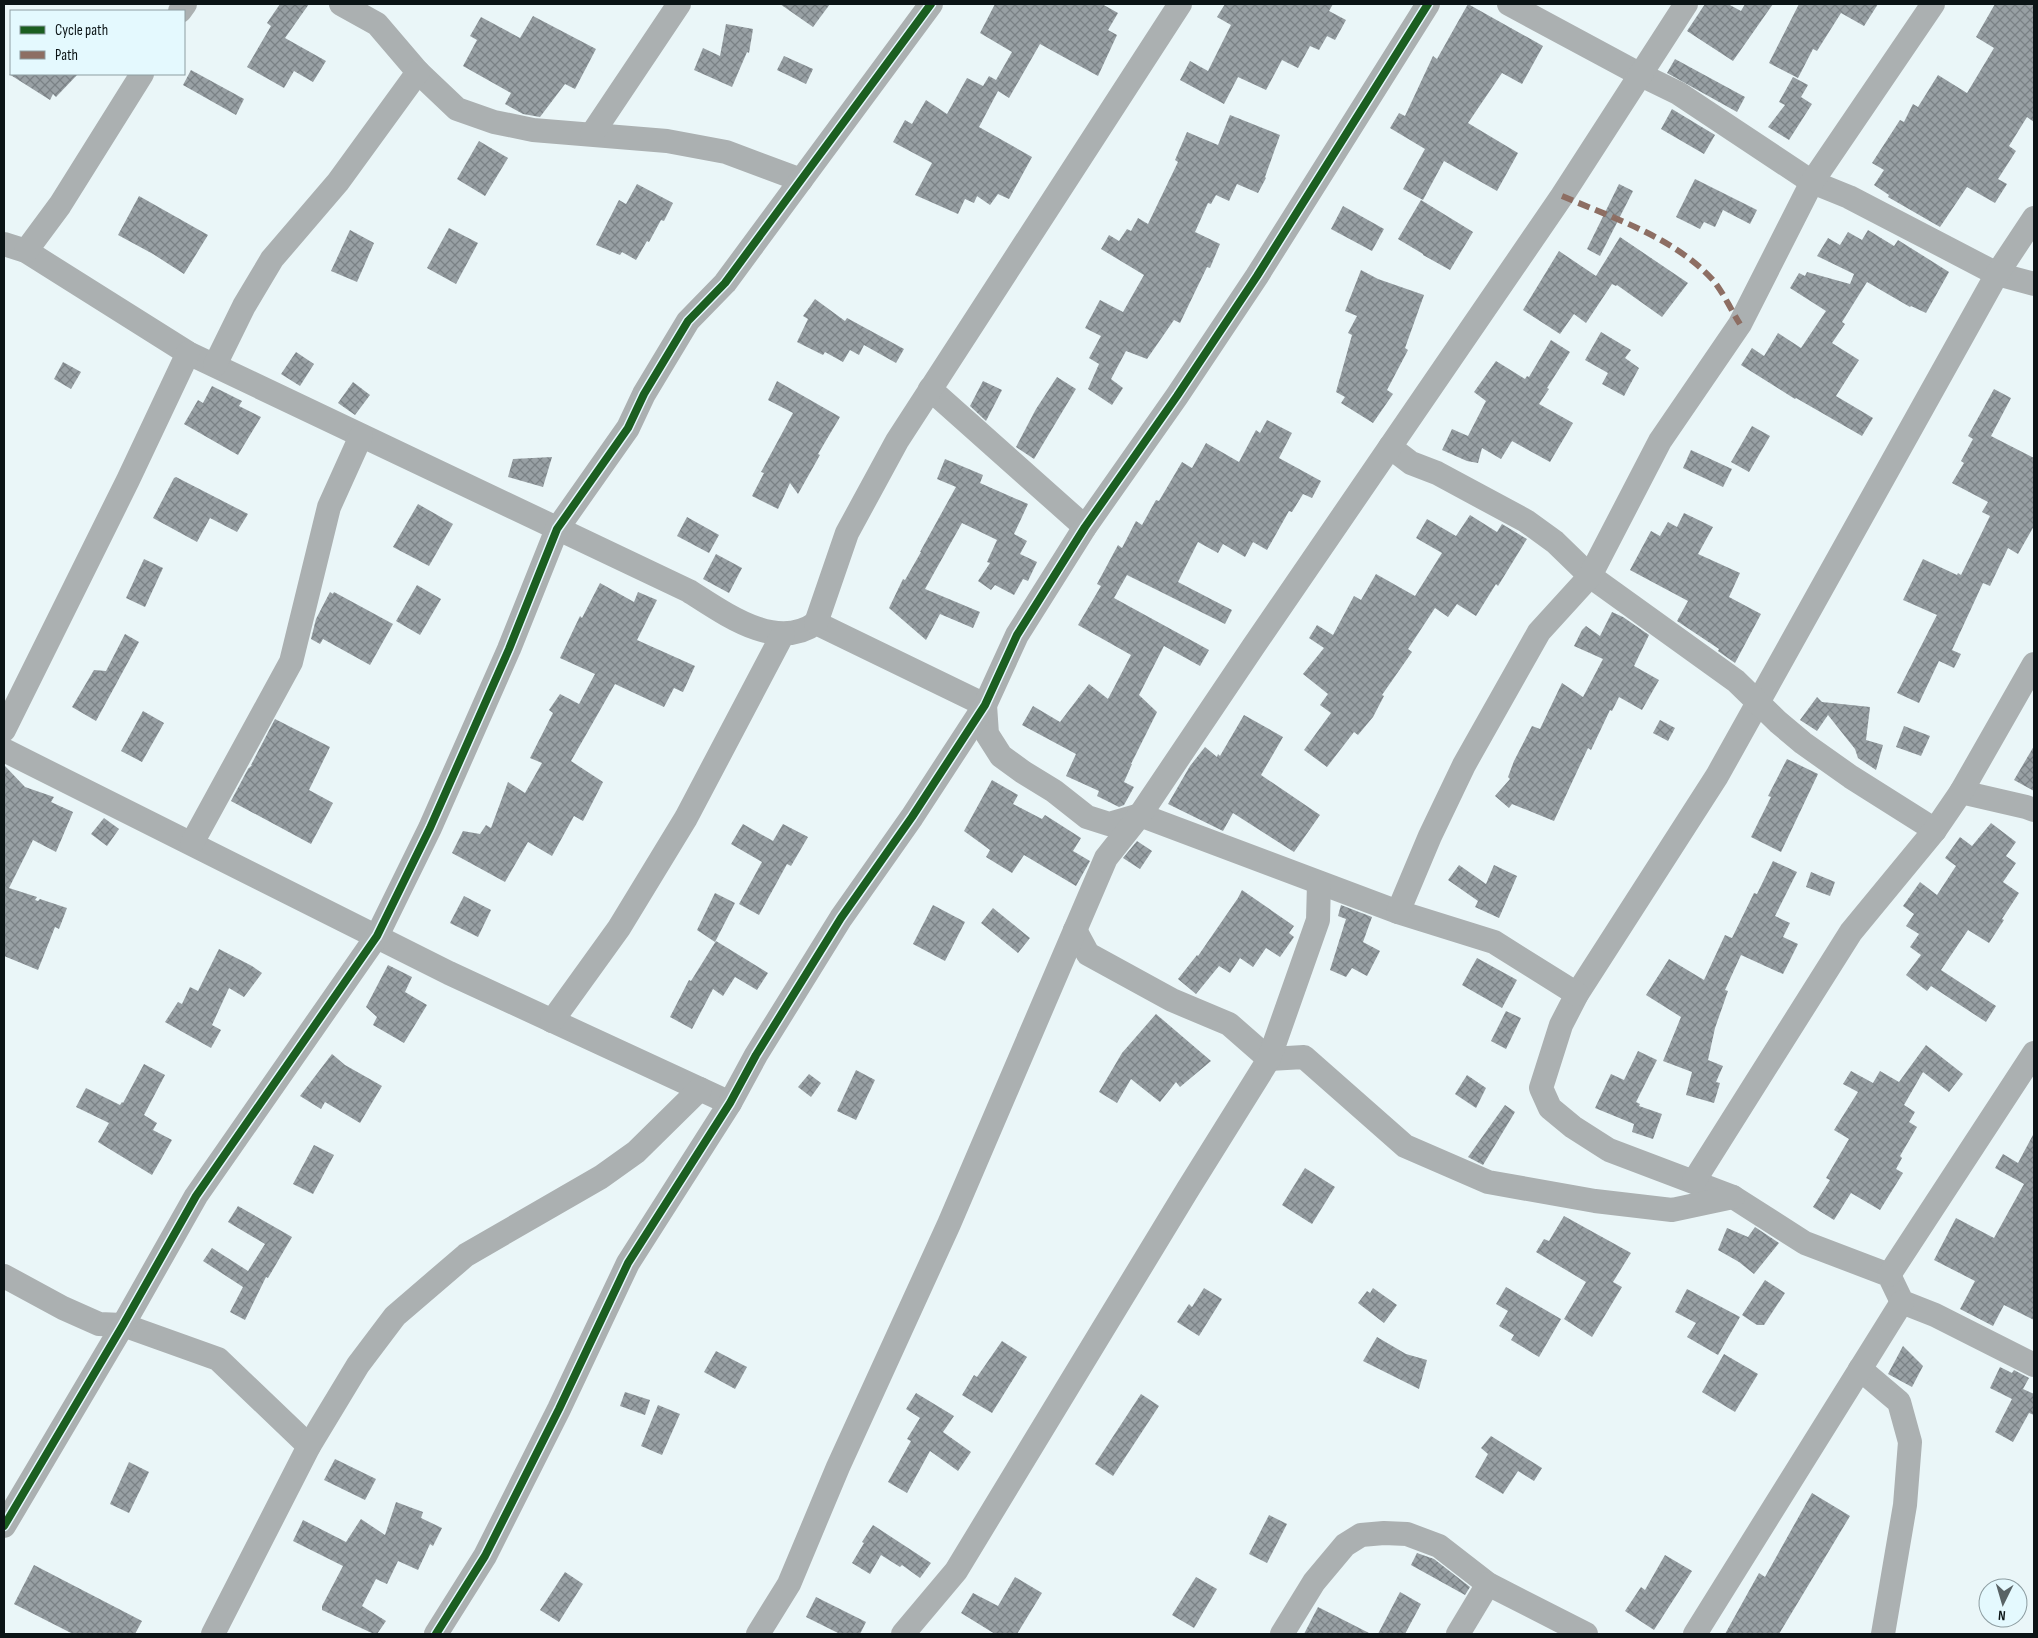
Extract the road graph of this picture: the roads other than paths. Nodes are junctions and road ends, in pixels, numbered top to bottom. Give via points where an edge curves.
1 (341, 4) edge
2 (679, 4) edge
3 (931, 4) edge
4 (1180, 4) edge
5 (1428, 4) edge
6 (1510, 4) edge
7 (1686, 4) edge
8 (1933, 4) edge
9 (418, 72) junction
10 (141, 75) edge
11 (1641, 75) junction
12 (592, 134) junction
13 (801, 180) junction
14 (1812, 182) junction
15 (2034, 218) edge
16 (4, 244) edge
17 (26, 251) junction
18 (1997, 274) junction
19 (2034, 284) edge
20 (188, 352) junction
21 (214, 365) junction
22 (930, 389) junction
23 (361, 436) junction
24 (1390, 446) junction
25 (1085, 527) junction
26 (558, 529) junction
27 (1590, 576) junction
28 (816, 622) junction
29 (783, 634) junction
30 (2034, 664) edge
31 (1758, 703) junction
32 (985, 705) junction
33 (4, 730) edge
34 (4, 750) edge
35 (1961, 792) junction
36 (2034, 810) edge
37 (1140, 815) junction
38 (1935, 830) junction
39 (192, 843) junction
40 (1319, 883) junction
41 (1398, 912) junction
42 (1075, 930) junction
43 (377, 936) junction
44 (1577, 994) junction
45 (552, 1020) junction
46 (2034, 1053) edge
47 (1269, 1059) junction
48 (700, 1089) junction
49 (730, 1103) junction
50 (1694, 1181) junction
51 (1734, 1197) junction
52 (1889, 1275) junction
53 (4, 1276) edge
54 (1902, 1302) junction
55 (123, 1325) junction
56 (2034, 1365) edge
57 (1860, 1369) junction
58 (309, 1446) junction
59 (4, 1526) edge
60 (1488, 1584) junction
61 (212, 1634) edge
62 (436, 1634) edge
63 (758, 1634) edge
64 (903, 1634) edge
65 (1282, 1634) edge
66 (1458, 1634) edge
67 (1586, 1634) edge
68 (1695, 1634) edge
69 (1883, 1634) edge

1 - 9 street via 378,24
2 - 12 street
3 - 13 street
4 - 22 street
5 - 25 street via 1257,276
6 - 11 street
7 - 11 street
8 - 14 street
9 - 12 street via 458,109 494,122 533,130
9 - 21 street via 338,182 272,259
10 - 17 street via 60,205
11 - 14 street via 1678,93
11 - 24 street
12 - 13 street via 667,141 726,152
13 - 26 street via 725,283 688,322 644,394 628,428
14 - 18 street via 1848,197
14 - 27 street via 1740,324 1660,441
15 - 18 street
16 - 17 street
17 - 20 street
18 - 19 street
18 - 31 street
20 - 21 street
20 - 33 street
21 - 23 street
22 - 25 street
22 - 28 street via 897,441 847,533
23 - 26 street
23 - 39 street via 329,507 291,662
24 - 27 street via 1411,463 1437,473 1526,521 1555,542
24 - 37 street
25 - 32 street via 1018,635
26 - 29 street via 689,592 729,617
26 - 43 street via 442,801
27 - 31 street via 1736,681
27 - 41 street via 1539,632 1510,681 1464,765
28 - 29 street via 806,630
28 - 32 street
29 - 45 street via 686,818 618,928
30 - 35 street
31 - 38 street via 1804,743 1851,777
31 - 44 street via 1716,776
32 - 37 street via 987,734 1001,756 1086,817 1109,824
32 - 49 street via 841,918
34 - 39 street
35 - 36 street
35 - 38 street
37 - 40 street
37 - 42 street via 1106,858
38 - 50 street via 1851,932
39 - 43 street
40 - 41 street
40 - 47 street via 1318,920
41 - 44 street via 1494,942
42 - 47 street via 1088,954 1172,1000 1229,1024
42 - 63 street via 948,1224 838,1467 790,1584
43 - 45 street
43 - 55 street via 196,1196
44 - 50 street via 1561,1025 1541,1088 1550,1108 1573,1128 1609,1150
45 - 48 street
46 - 52 street
47 - 51 street via 1304,1056 1406,1146 1488,1182 1595,1201 1672,1210
47 - 64 street via 956,1571
48 - 49 street
48 - 58 street via 636,1152 600,1177 466,1256 395,1316 358,1365
49 - 62 street via 628,1263 485,1556
50 - 51 street
51 - 52 street via 1805,1244
52 - 54 street
53 - 55 street via 99,1324
54 - 56 street
54 - 57 street
55 - 58 street via 218,1359
55 - 59 street
57 - 68 street
57 - 69 street via 1899,1402 1910,1442 1905,1505
58 - 61 street
60 - 65 street via 1439,1546 1407,1534 1361,1535 1345,1545 1314,1582
60 - 66 street
60 - 67 street

